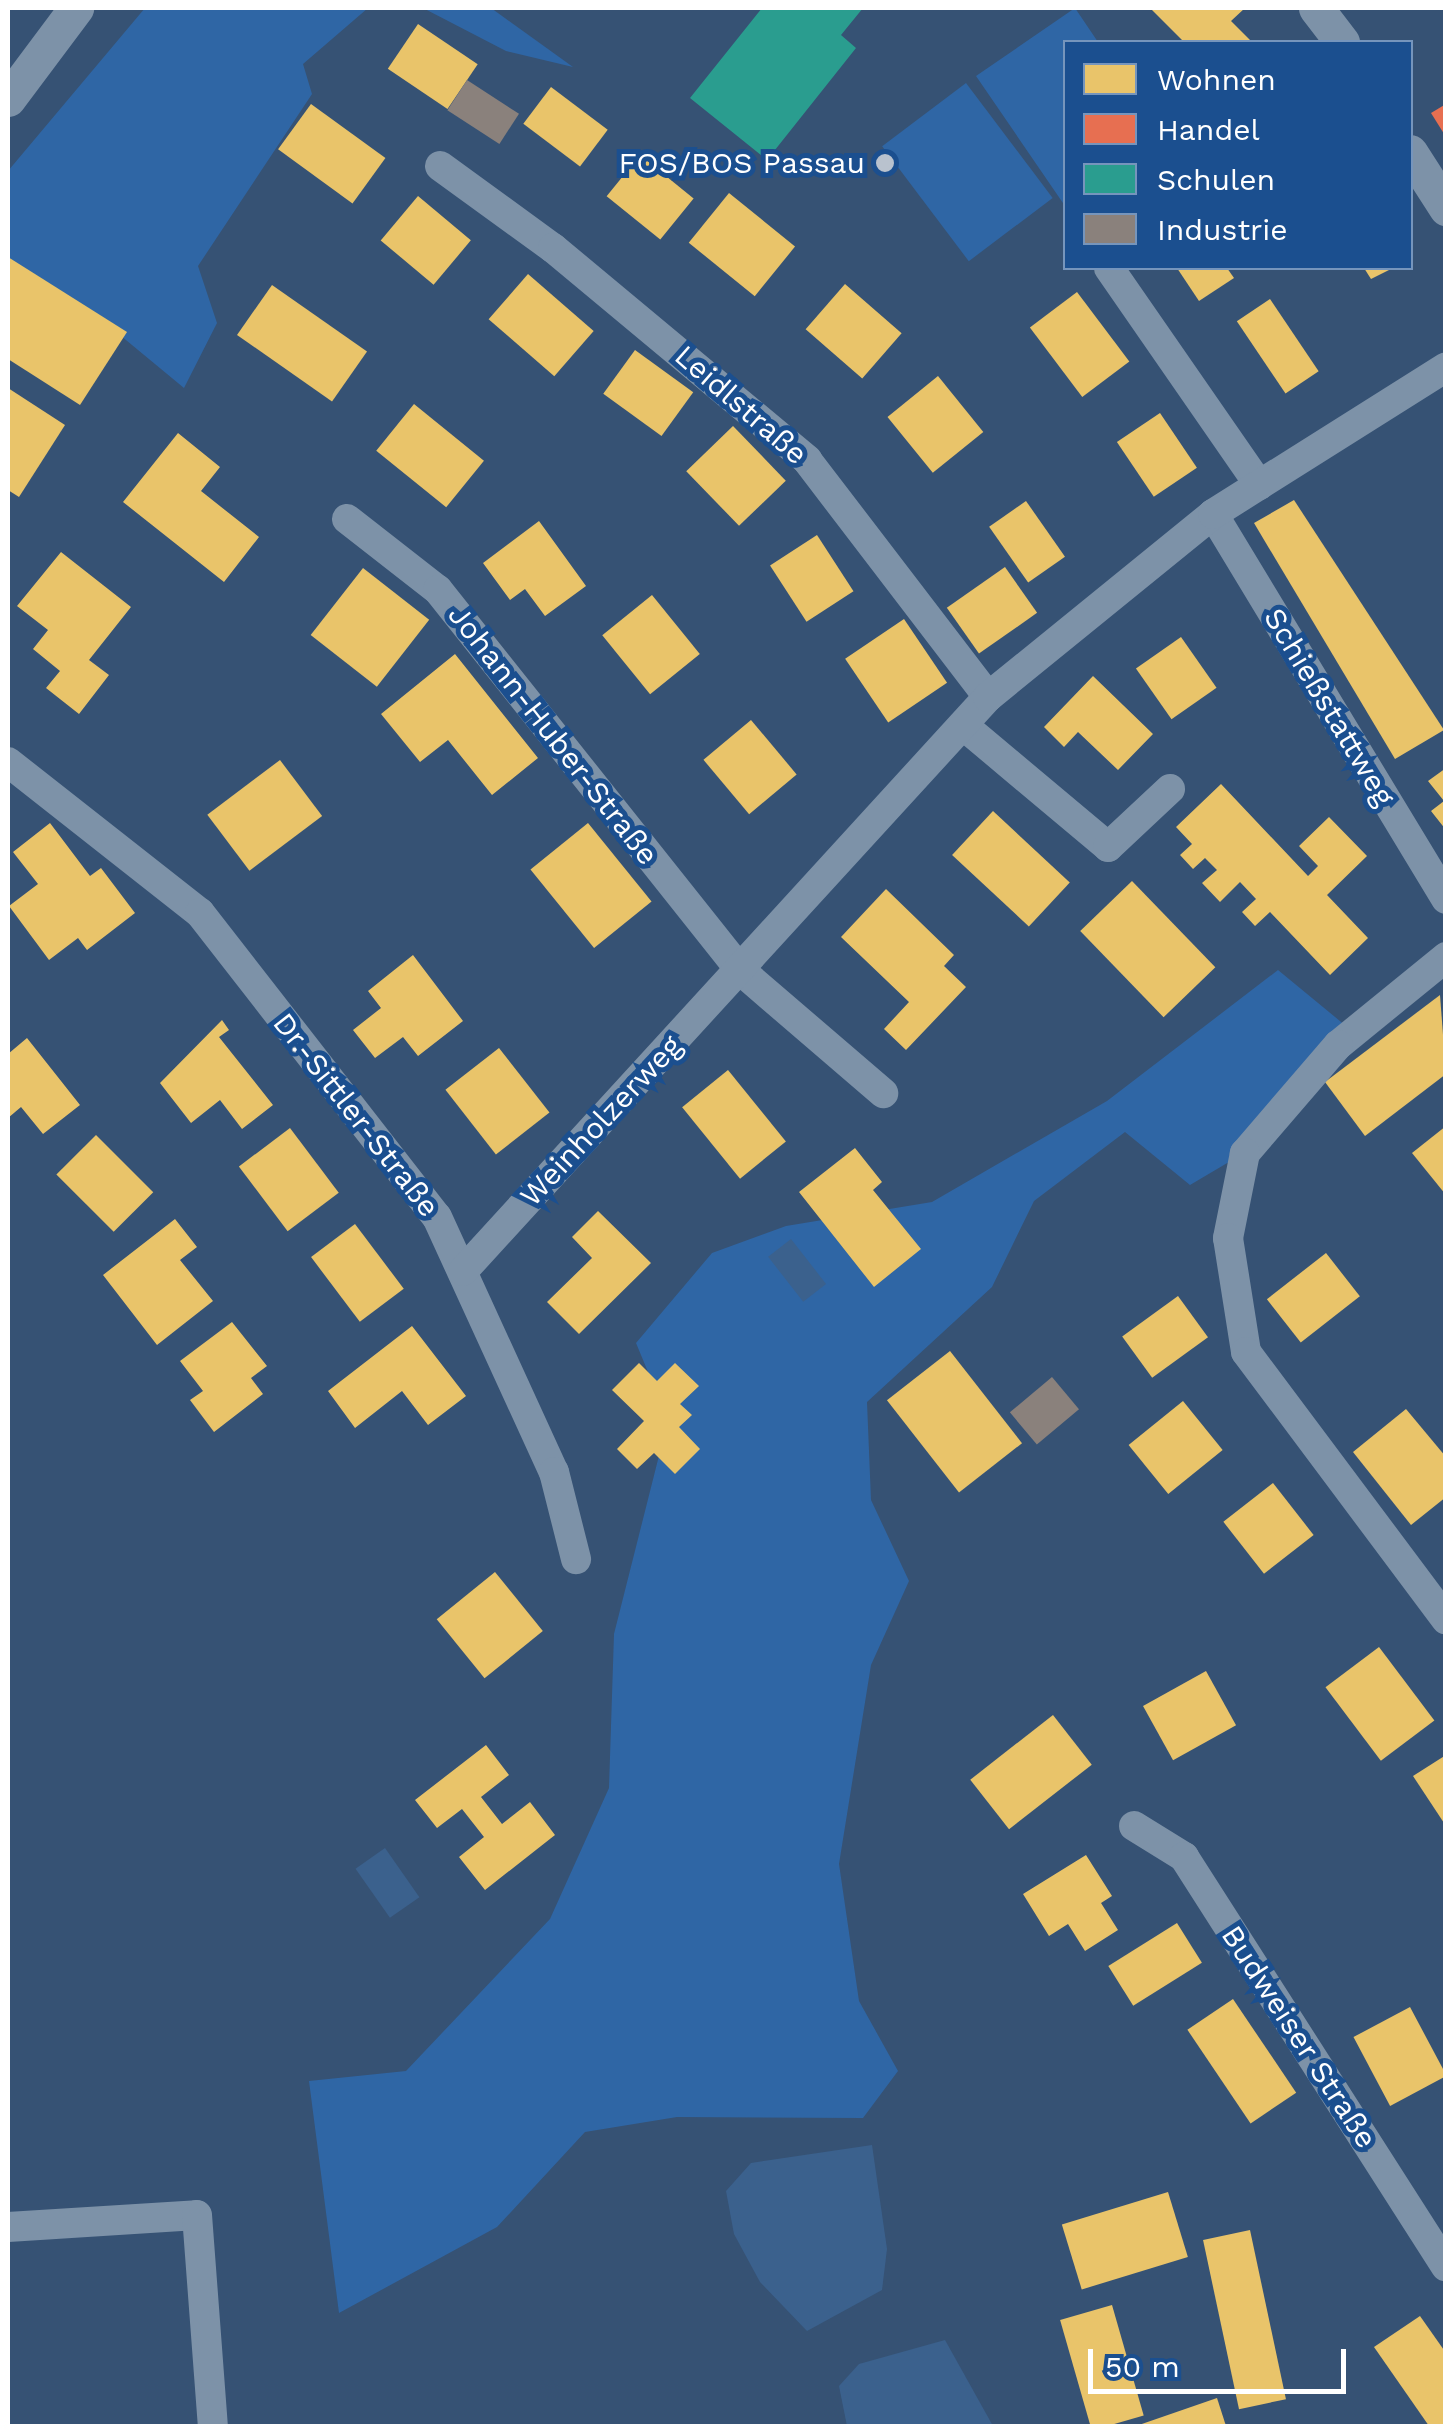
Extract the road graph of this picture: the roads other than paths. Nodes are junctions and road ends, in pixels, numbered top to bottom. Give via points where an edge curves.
1 (76, 8) edge
2 (1316, 8) edge
3 (1340, 40) edge
4 (8, 99) edge
5 (1413, 157) edge
6 (440, 166) dead end
7 (1446, 208) edge
8 (1111, 270) edge
9 (1446, 368) edge
10 (1258, 485) junction
11 (1212, 514) junction
12 (347, 519) dead end
13 (988, 697) junction
14 (964, 726) junction
15 (8, 762) edge
16 (1170, 789) dead end
17 (1446, 900) edge
18 (1446, 957) edge
19 (740, 970) junction
20 (883, 1093) dead end
21 (462, 1271) junction
22 (576, 1559) dead end
23 (1446, 1619) edge
24 (1134, 1826) dead end
25 (8, 2227) edge
26 (1446, 2266) edge
27 (213, 2426) edge

1 - 4 street
2 - 3 street
5 - 7 street
6 - 13 street, Leidlstraße via 553,248 807,460
8 - 10 street
9 - 10 street, Weinholzerweg
10 - 11 street, Weinholzerweg
11 - 13 street, Weinholzerweg
11 - 17 street, Schießstattweg
12 - 19 street, Johann-Huber-Straße via 438,590
13 - 14 street, Weinholzerweg
14 - 16 street via 1108,847
14 - 19 street, Weinholzerweg
15 - 21 street, Dr.-Sittler-Straße via 200,913 437,1217
18 - 23 street via 1338,1044 1246,1153 1228,1238 1246,1352
19 - 20 street
19 - 21 street, Weinholzerweg
21 - 22 street, Dr.-Sittler-Straße via 554,1472
24 - 26 street, Budweiser Straße via 1184,1857
25 - 27 street via 198,2214

